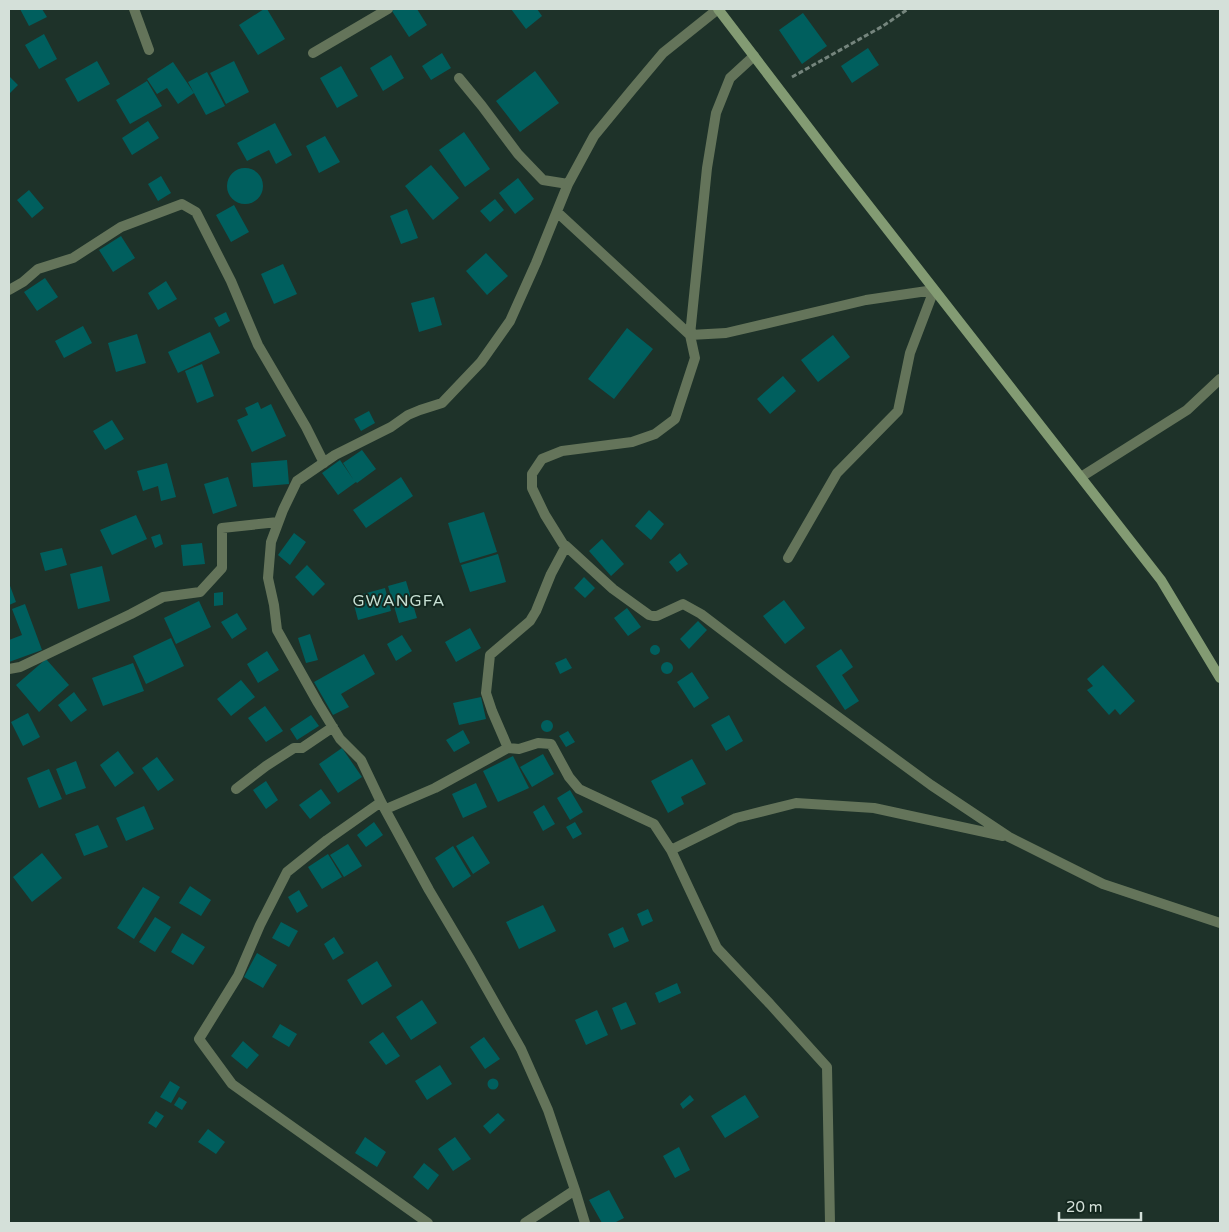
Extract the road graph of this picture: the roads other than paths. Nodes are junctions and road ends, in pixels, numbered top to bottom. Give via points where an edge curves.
1 (134, 9) edge
2 (388, 9) edge
3 (718, 9) edge
4 (149, 50) dead end
5 (313, 53) dead end
6 (754, 56) junction
7 (459, 78) dead end
8 (568, 184) junction
9 (557, 212) junction
10 (9, 290) edge
11 (934, 290) junction
12 (690, 335) junction
13 (1220, 380) edge
14 (324, 462) junction
15 (1081, 477) junction
16 (278, 522) junction
17 (566, 546) junction
18 (788, 558) dead end
19 (9, 669) edge
20 (1220, 678) edge
21 (333, 727) junction
22 (508, 748) junction
23 (236, 789) dead end
24 (384, 805) junction
25 (1009, 837) junction
26 (671, 850) junction
27 (1220, 924) edge
28 (575, 1190) junction
29 (428, 1223) edge
30 (525, 1223) edge
31 (585, 1223) edge
32 (830, 1223) edge

1 - 4 street
2 - 5 street
3 - 6 street
3 - 8 street via 663,53 594,136
6 - 11 street
6 - 12 street via 730,78 716,113 707,168
7 - 8 street via 518,154 543,180
8 - 9 street
9 - 12 street
9 - 14 street via 510,321 481,362 442,403 408,415
10 - 14 street via 38,269 73,258 121,227 182,204 196,212 258,344
11 - 12 street via 866,300 726,333
11 - 15 street
11 - 18 street via 910,353 898,412 837,473
12 - 17 street via 695,358 675,419 655,434 632,442 562,451 542,460 532,474 532,488
13 - 15 street via 1186,410
14 - 16 street via 296,480
15 - 20 street via 1161,580
16 - 19 street via 222,528 222,568 200,592 163,596 91,634
16 - 21 street via 271,542 268,578 277,630
17 - 22 street via 530,621 490,656 486,693
17 - 25 street via 613,589 649,615 657,616 683,604 700,614 931,785
21 - 23 street via 302,748 294,748
21 - 24 street via 340,739 362,760
22 - 24 street via 435,788
22 - 26 street via 551,744 579,789 654,824
24 - 28 street via 521,1049 548,1110
24 - 29 street via 326,840 287,872 238,976 199,1039 232,1084
25 - 26 street via 874,808 796,803 736,818
25 - 27 street via 1103,884
26 - 32 street via 717,948 827,1067
28 - 30 street
28 - 31 street

